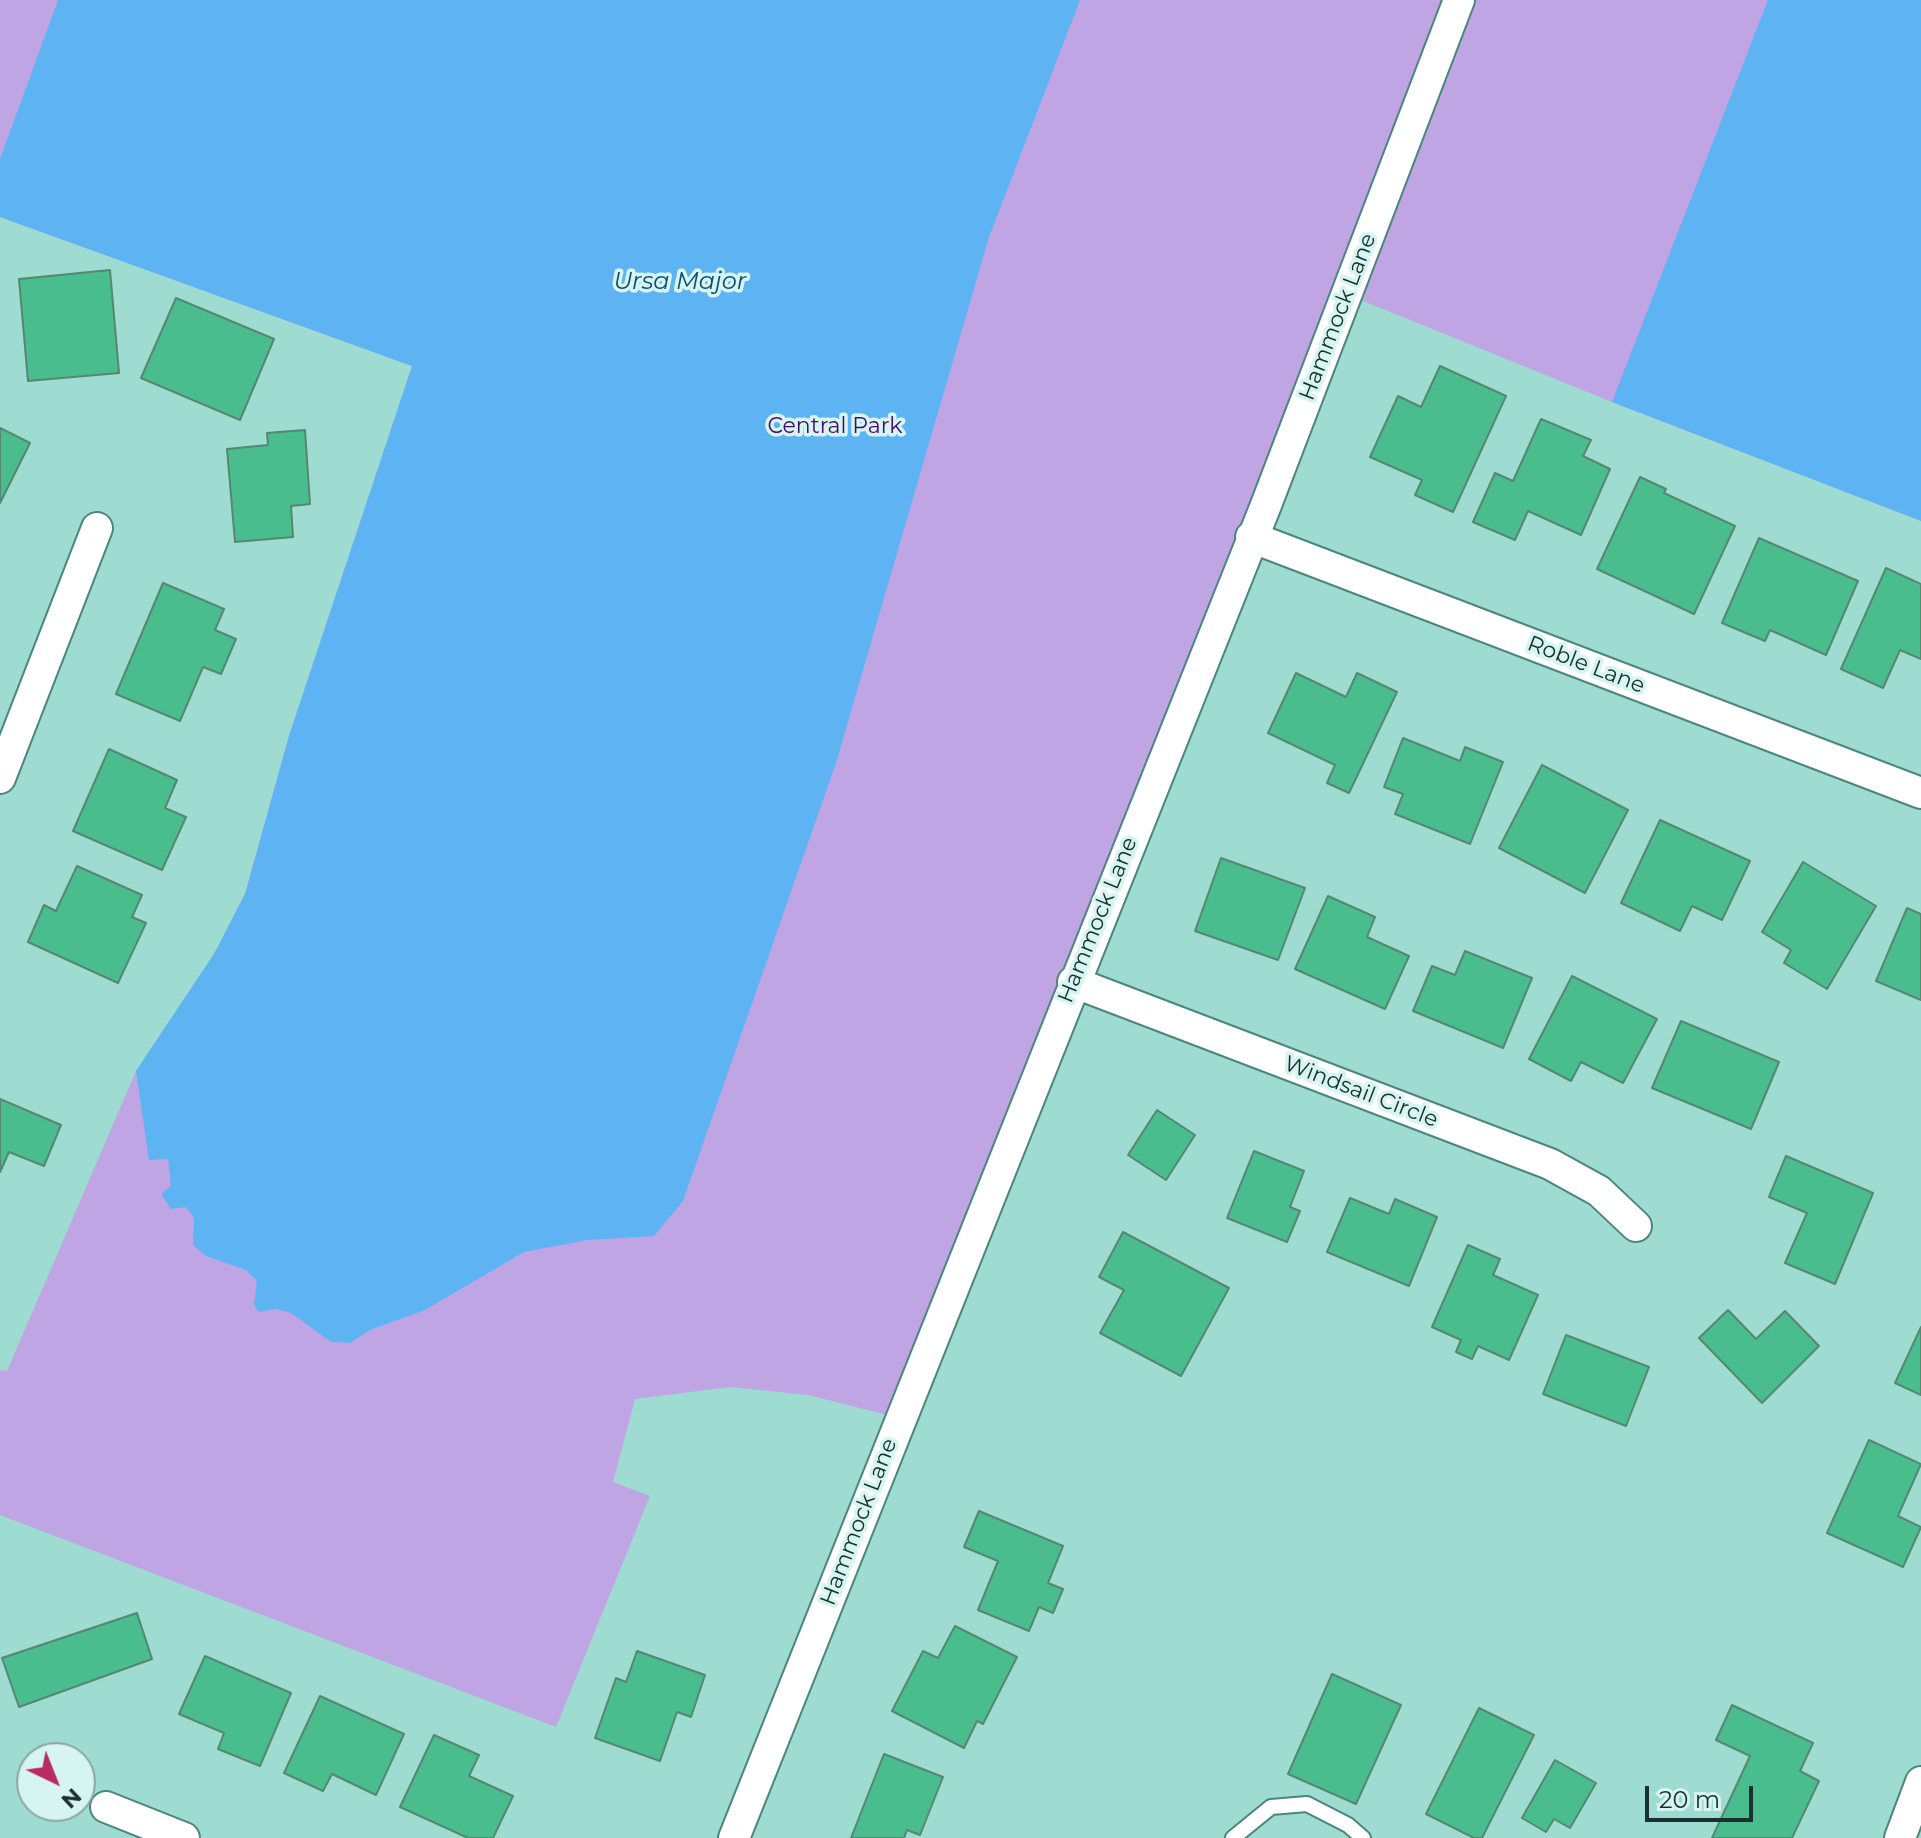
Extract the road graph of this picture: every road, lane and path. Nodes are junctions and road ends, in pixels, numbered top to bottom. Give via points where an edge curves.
1 (1459, 0) edge
2 (97, 528) dead end
3 (1251, 537) junction
4 (0, 778) edge
5 (1921, 793) edge
6 (1073, 982) junction
7 (1636, 1226) dead end
8 (1921, 1782) edge
9 (106, 1807) dead end
10 (184, 1838) edge
11 (734, 1838) edge
12 (1233, 1838) edge
13 (1363, 1838) edge
14 (1900, 1838) edge

1 - 3 street, Hammock Lane
2 - 4 street
3 - 5 street, Roble Lane
3 - 6 street, Hammock Lane
6 - 7 street, Windsail Circle via 1550,1164 1599,1191
6 - 11 street, Hammock Lane
8 - 14 street
9 - 10 street
12 - 13 lane via 1271,1807 1307,1804

